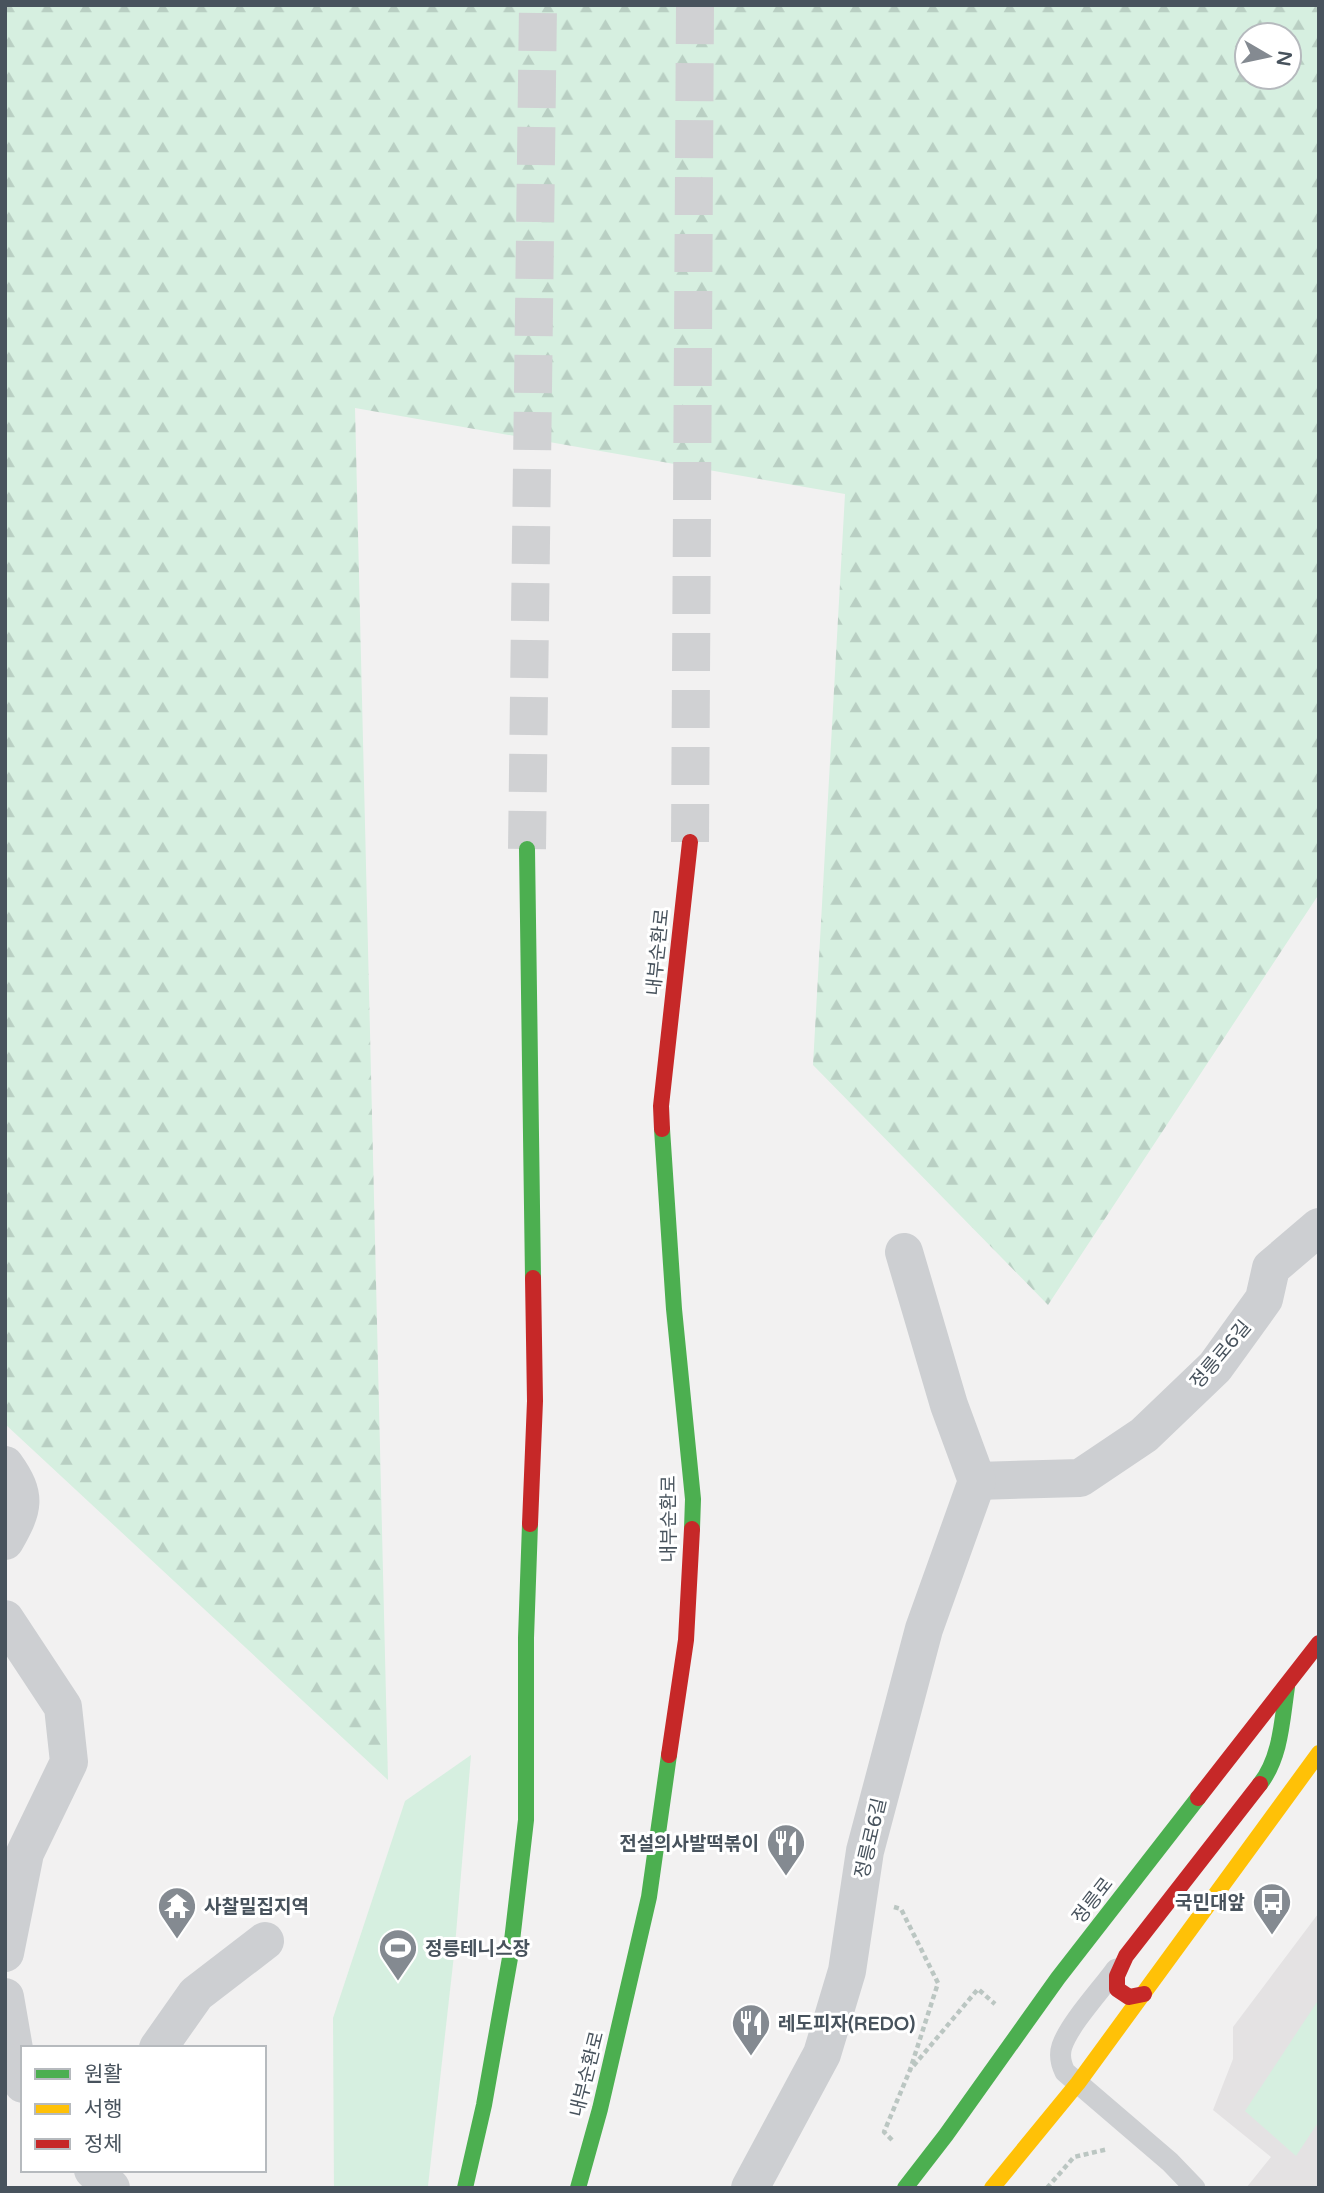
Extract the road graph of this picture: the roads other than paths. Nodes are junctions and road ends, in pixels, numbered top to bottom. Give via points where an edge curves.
1 (690, 842) tunnel mouth
2 (527, 849) tunnel mouth
3 (1319, 1227) edge
4 (904, 1252) dead end
5 (5, 1465) edge
6 (977, 1481) junction
7 (5, 1541) edge
8 (5, 1619) edge
9 (1319, 1643) edge
10 (1288, 1682) junction
11 (1319, 1753) edge
12 (265, 1941) dead end
13 (5, 1953) edge
14 (1126, 1956) junction
15 (1144, 1994) junction
16 (5, 1997) edge
17 (159, 2046) edge
18 (21, 2079) edge
19 (1077, 2083) junction
20 (95, 2172) edge
21 (1194, 2187) edge
22 (111, 2188) edge
23 (465, 2188) edge
24 (578, 2188) edge
25 (750, 2188) edge
26 (905, 2188) edge
27 (992, 2188) edge

1 - 24 main road, 내부순환로 via 661,1106 674,1309 693,1499 686,1640 649,1897
2 - 23 main road via 535,1401 526,1638 526,1820 510,1958
3 - 6 street, 정릉로6길 via 1271,1268 1264,1299 1215,1367 1144,1435 1080,1478
4 - 6 street via 949,1405
5 - 7 street via 18,1482 21,1513
6 - 25 street, 정릉로6길 via 924,1629 864,1851 847,1971 822,2054
8 - 13 street via 63,1707 69,1762 25,1853
9 - 10 main road, 정릉로
10 - 14 main road via 1269,1772
10 - 26 main road, 정릉로 via 1058,1978
11 - 15 main road
12 - 17 street via 196,1994
14 - 15 main road via 1117,1989 1131,1998
14 - 19 lane via 1068,2032 1061,2048 1065,2072
15 - 19 main road
16 - 18 street
19 - 21 lane
19 - 27 main road
20 - 22 street

